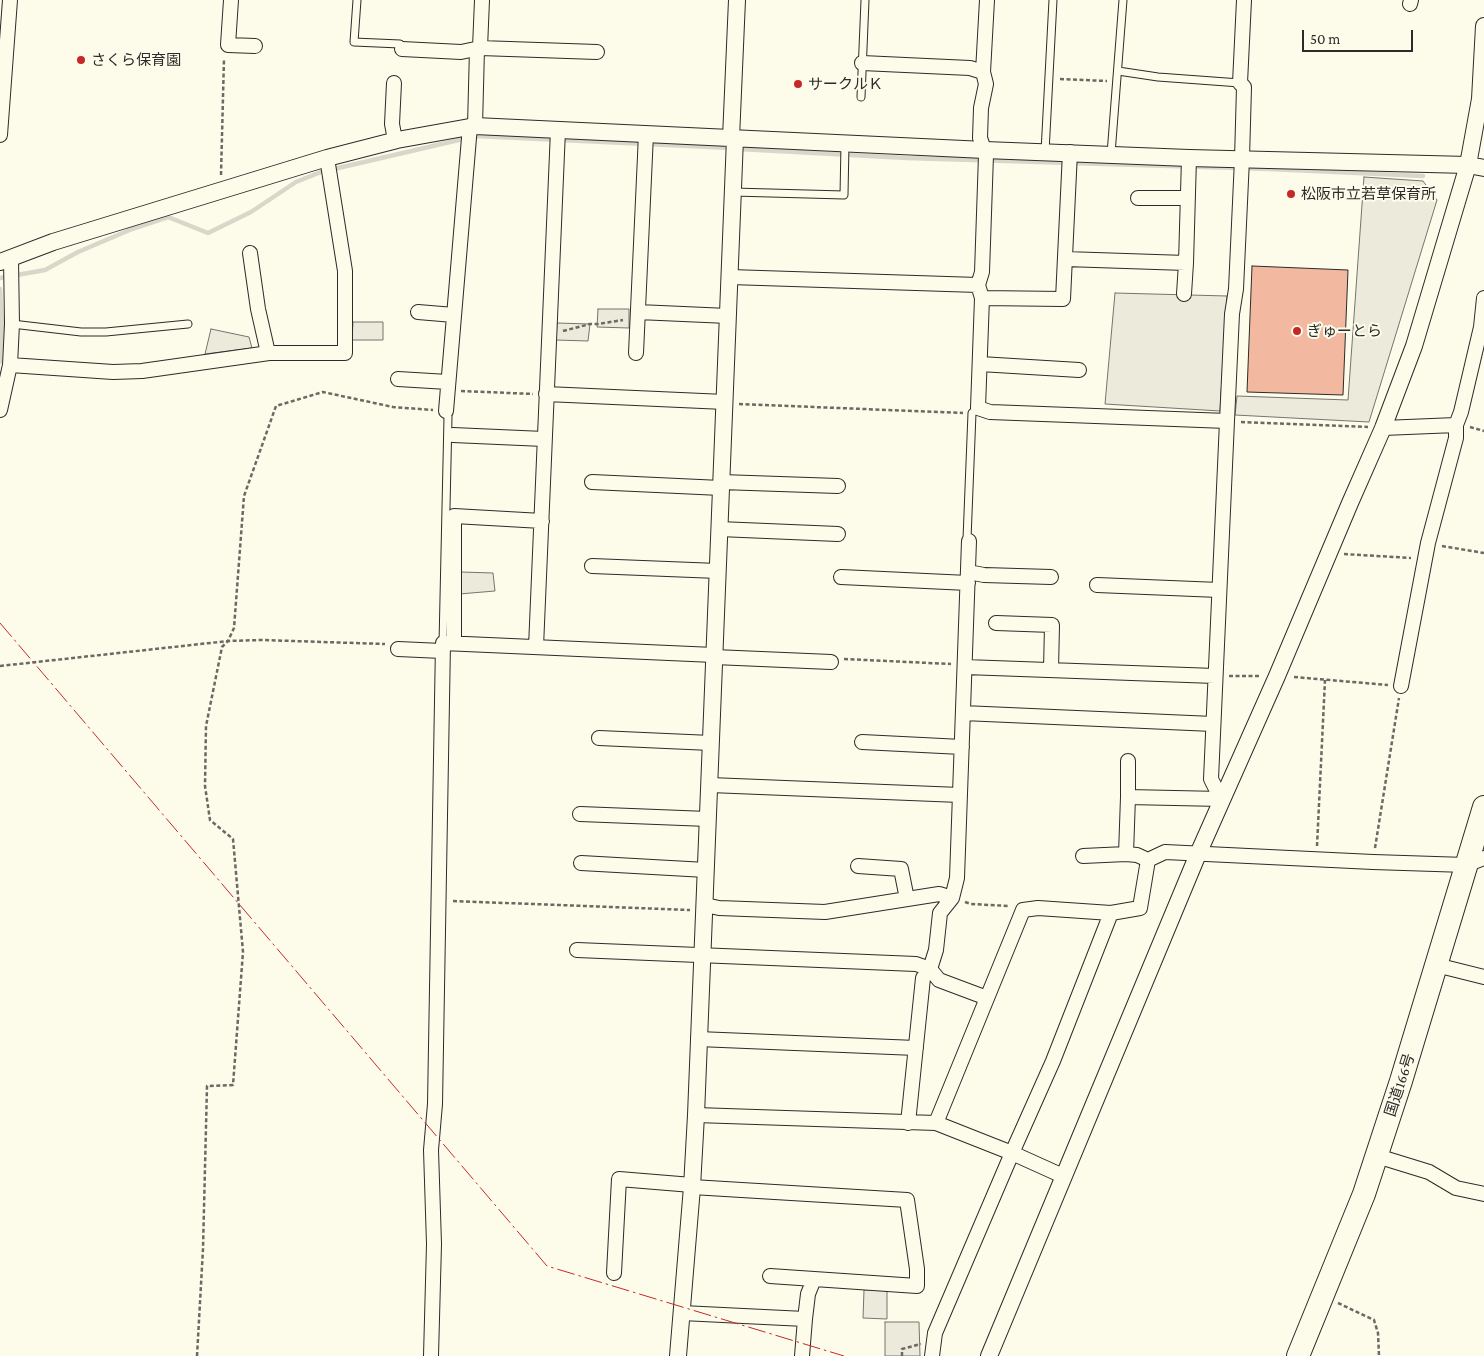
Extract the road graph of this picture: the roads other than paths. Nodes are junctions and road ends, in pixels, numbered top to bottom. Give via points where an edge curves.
1 (10, 0) edge
2 (230, 0) edge
3 (356, 0) edge
4 (482, 0) edge
5 (737, 0) edge
6 (865, 0) edge
7 (987, 0) edge
8 (1053, 0) edge
9 (1123, 0) edge
10 (1244, 0) edge
11 (1484, 26) edge
12 (255, 46) dead end
13 (479, 48) junction
14 (402, 49) joint
15 (597, 52) dead end
16 (862, 63) junction
17 (1118, 71) junction
18 (983, 72) junction
19 (394, 83) dead end
20 (1240, 83) junction
21 (861, 97) dead end
22 (471, 132) junction
23 (0, 135) edge
24 (557, 137) junction
25 (395, 140) junction
26 (645, 142) junction
27 (734, 144) junction
28 (845, 150) junction
29 (1045, 152) junction
30 (1111, 154) junction
31 (985, 156) junction
32 (1070, 160) junction
33 (1189, 163) junction
34 (1242, 165) junction
35 (329, 166) junction
36 (1476, 166) edge
37 (733, 192) junction
38 (1138, 198) dead end
39 (1188, 198) junction
40 (250, 253) dead end
41 (1065, 259) junction
42 (1186, 263) junction
43 (8, 268) edge
44 (730, 276) junction
45 (980, 292) junction
46 (1184, 294) dead end
47 (1484, 298) edge
48 (418, 312) dead end
49 (454, 315) junction
50 (638, 316) junction
51 (728, 316) junction
52 (12, 324) junction
53 (188, 324) dead end
54 (268, 353) junction
55 (636, 353) dead end
56 (980, 364) junction
57 (10, 365) junction
58 (1080, 370) dead end
59 (398, 379) dead end
60 (447, 386) junction
61 (546, 394) junction
62 (725, 403) junction
63 (0, 410) edge
64 (975, 410) junction
65 (446, 411) joint
66 (1227, 421) junction
67 (1456, 425) junction
68 (1383, 428) junction
69 (454, 435) dead end
70 (544, 439) junction
71 (592, 482) dead end
72 (721, 485) junction
73 (838, 486) dead end
74 (542, 521) junction
75 (719, 529) junction
76 (838, 534) dead end
77 (969, 541) joint
78 (592, 566) dead end
79 (718, 571) junction
80 (842, 577) dead end
81 (968, 577) junction
82 (1051, 577) dead end
83 (1097, 585) dead end
84 (1219, 590) junction
85 (996, 623) dead end
86 (446, 646) junction
87 (536, 647) junction
88 (398, 649) road end
89 (714, 656) junction
90 (831, 662) road end
91 (964, 666) junction
92 (1051, 670) junction
93 (1215, 676) junction
94 (1401, 686) road end
95 (963, 714) junction
96 (1213, 724) junction
97 (599, 738) dead end
98 (711, 742) junction
99 (862, 742) dead end
100 (962, 746) junction
101 (1128, 761) dead end
102 (710, 785) junction
103 (960, 795) junction
104 (1128, 797) junction
105 (1221, 799) junction
106 (1484, 807) edge
107 (580, 814) dead end
108 (708, 819) junction
109 (1126, 854) junction
110 (1198, 854) junction
111 (1083, 856) dead end
112 (1148, 860) junction
113 (1475, 861) edge
114 (581, 864) dead end
115 (858, 866) dead end
116 (706, 870) junction
117 (952, 898) junction
118 (907, 899) junction
119 (705, 905) junction
120 (1111, 913) junction
121 (577, 950) dead end
122 (702, 956) junction
123 (1436, 965) junction
124 (930, 968) junction
125 (1484, 977) edge
126 (987, 998) junction
127 (698, 1039) junction
128 (916, 1048) junction
129 (696, 1115) junction
130 (908, 1123) junction
131 (936, 1123) junction
132 (1012, 1153) junction
133 (1376, 1156) junction
134 (1063, 1176) junction
135 (692, 1186) junction
136 (1484, 1194) edge
137 (614, 1273) dead end
138 (770, 1276) dead end
139 (814, 1279) junction
140 (682, 1313) junction
141 (805, 1319) junction
142 (933, 1350) edge
143 (431, 1356) edge
144 (678, 1356) edge
145 (802, 1356) edge
146 (989, 1356) edge
147 (1298, 1356) edge

1 - 23 street
2 - 12 street via 228,45
3 - 14 lane via 354,42 400,44
4 - 13 street
5 - 27 street
6 - 16 lane
7 - 18 street
8 - 29 lane
9 - 17 lane
10 - 20 street
11 - 36 street
13 - 14 street via 461,52
13 - 15 street
13 - 22 street
16 - 18 street via 970,68
16 - 21 lane
17 - 20 lane
17 - 30 lane
18 - 31 street via 986,84 980,138
19 - 25 street via 392,124
20 - 34 street via 1244,87
22 - 24 street
22 - 25 street
22 - 49 street
24 - 26 street
24 - 61 street
25 - 35 street
26 - 27 street
26 - 50 street
27 - 28 street
27 - 37 street
28 - 31 street
28 - 37 lane via 844,195
29 - 31 street
29 - 32 street
30 - 32 street
30 - 33 street
31 - 45 street
32 - 41 street
33 - 34 street
33 - 39 street
34 - 36 street
34 - 66 street
35 - 43 street via 220,190 54,242
35 - 54 street via 345,271 345,353
36 - 68 street
37 - 44 street
38 - 39 street
39 - 42 street
40 - 54 street
41 - 42 street
41 - 45 street via 1062,299
42 - 46 street
43 - 52 street
44 - 45 street
44 - 51 street
45 - 56 street
47 - 67 street via 1481,326
48 - 49 street
49 - 60 street
50 - 51 street
50 - 55 street
51 - 62 street
52 - 53 lane via 81,332
52 - 57 street
54 - 57 street via 142,371
56 - 58 street
56 - 64 street
57 - 63 street
59 - 60 street
60 - 65 street
61 - 62 street
61 - 70 street
62 - 72 street
64 - 66 street
64 - 77 lane
65 - 86 lane
66 - 84 street
67 - 68 street
67 - 94 street via 1456,438 1428,543
68 - 105 street
69 - 70 street
70 - 74 street
71 - 72 street
72 - 73 street
72 - 75 street
74 - 86 street via 454,516
74 - 87 street
75 - 76 street
75 - 79 street
77 - 81 street
78 - 79 street
79 - 89 street
80 - 81 street
81 - 82 street
81 - 91 street
83 - 84 street
84 - 93 street
85 - 92 street via 1052,625
86 - 87 street
86 - 88 street
86 - 143 street via 435,1104 431,1150 434,1244
87 - 89 street
89 - 90 street
89 - 98 street
91 - 92 street
91 - 95 street
92 - 93 street
93 - 96 street
95 - 96 street
95 - 100 street
96 - 105 street via 1212,779
97 - 98 street
98 - 102 street
99 - 100 street
100 - 103 street
101 - 104 street
102 - 103 street
102 - 108 street
103 - 117 street
104 - 105 street
104 - 109 street
105 - 110 street
106 - 113 highway, 国道166号
107 - 108 street
108 - 116 street
109 - 111 street
109 - 112 street
110 - 112 street via 1165,852
110 - 113 street via 1373,862
110 - 134 street
112 - 120 street via 1140,908
113 - 123 highway, 国道166号
114 - 116 street
115 - 118 street via 901,868
116 - 119 street
117 - 118 street via 940,894
117 - 124 street via 940,913 936,950
118 - 119 street via 825,912
119 - 122 street
120 - 126 street via 1038,908 1023,910
120 - 132 street via 1053,1061
121 - 122 street
122 - 124 street via 916,964
122 - 127 street
123 - 125 street
123 - 133 highway, 国道166号
124 - 126 street via 940,980
124 - 128 street via 923,978
126 - 131 street
127 - 128 street
127 - 129 street
128 - 130 street
129 - 130 street
129 - 135 street
130 - 131 street
131 - 132 street
132 - 134 street
132 - 142 street via 935,1333
133 - 136 street via 1429,1172 1456,1188
133 - 147 highway, 国道166号 via 1364,1194
134 - 146 street
135 - 137 street via 619,1179
135 - 139 street via 907,1200 917,1286
135 - 140 street
138 - 139 street
139 - 141 street via 808,1294
140 - 141 street
140 - 144 street
141 - 145 street

